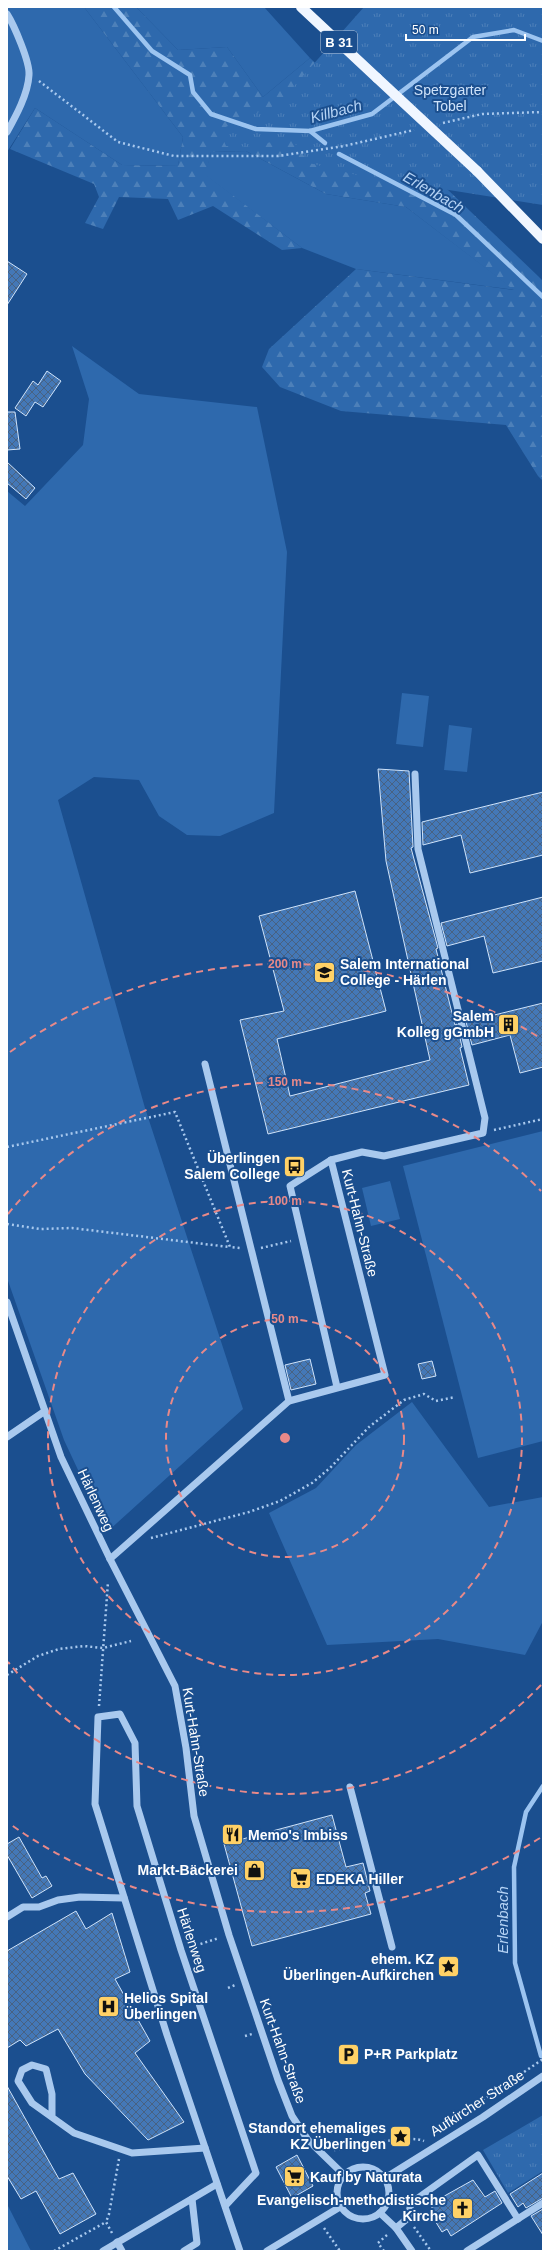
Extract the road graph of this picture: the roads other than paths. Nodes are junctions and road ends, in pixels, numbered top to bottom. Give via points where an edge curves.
1 (301, 7) edge
2 (7, 14) edge
3 (7, 132) edge
4 (543, 239) edge
5 (415, 774) dead end
6 (204, 1064) dead end
7 (332, 1160) junction
8 (7, 1302) edge
9 (338, 1387) junction
10 (289, 1401) junction
11 (45, 1411) junction
12 (7, 1437) edge
13 (110, 1559) junction
14 (350, 1787) dead end
15 (124, 1898) junction
16 (7, 1917) edge
17 (392, 1947) dead end
18 (543, 2076) edge
19 (52, 2118) junction
20 (205, 2148) junction
21 (343, 2174) junction
22 (384, 2178) junction
23 (217, 2184) junction
24 (192, 2199) junction
25 (543, 2203) edge
26 (225, 2206) junction
27 (340, 2207) junction
28 (380, 2213) junction
29 (518, 2219) junction
30 (396, 2228) junction
31 (117, 2242) junction
32 (102, 2251) edge
33 (122, 2251) edge
34 (184, 2251) edge
35 (240, 2251) edge
36 (267, 2251) edge
37 (412, 2251) edge
38 (467, 2251) edge

1 - 4 main road, B 31, bridge via 477,171
2 - 3 street via 16,28 30,74 22,102
5 - 7 street via 418,849 485,1118 483,1133 384,1156 362,1152
6 - 10 street
7 - 9 street, Kurt-Hahn-Straße via 290,1186
7 - 9 street, Kurt-Hahn-Straße via 385,1375
8 - 11 street, Härlenweg
9 - 10 street, Kurt-Hahn-Straße
10 - 13 street, Kurt-Hahn-Straße
11 - 12 street
11 - 13 street, Härlenweg via 61,1457
13 - 21 street, Kurt-Hahn-Straße via 175,1686 194,1816 229,1935 292,2116 308,2140
14 - 17 street
15 - 16 street via 80,1897 58,1900 40,1907 23,1907
15 - 20 street
15 - 26 street, Härlenweg via 95,1804 98,1717 120,1714 135,1743 137,1806 181,1950 256,2173
18 - 22 street, Aufkircher Straße
19 - 19 street via 32,2102 18,2081 22,2070 32,2065 46,2069 52,2094
19 - 20 street via 74,2133 132,2152
20 - 23 street
21 - 22 street via 367,2167 377,2171
21 - 27 street via 337,2187
22 - 28 street via 389,2198
23 - 24 street
23 - 26 street
24 - 31 street
24 - 34 street via 197,2243
25 - 29 street
26 - 35 street
27 - 28 street via 353,2218 363,2220
27 - 36 street
28 - 30 street
29 - 30 street via 478,2155 411,2203 408,2218
29 - 38 street
30 - 37 street
31 - 32 street
31 - 33 street

